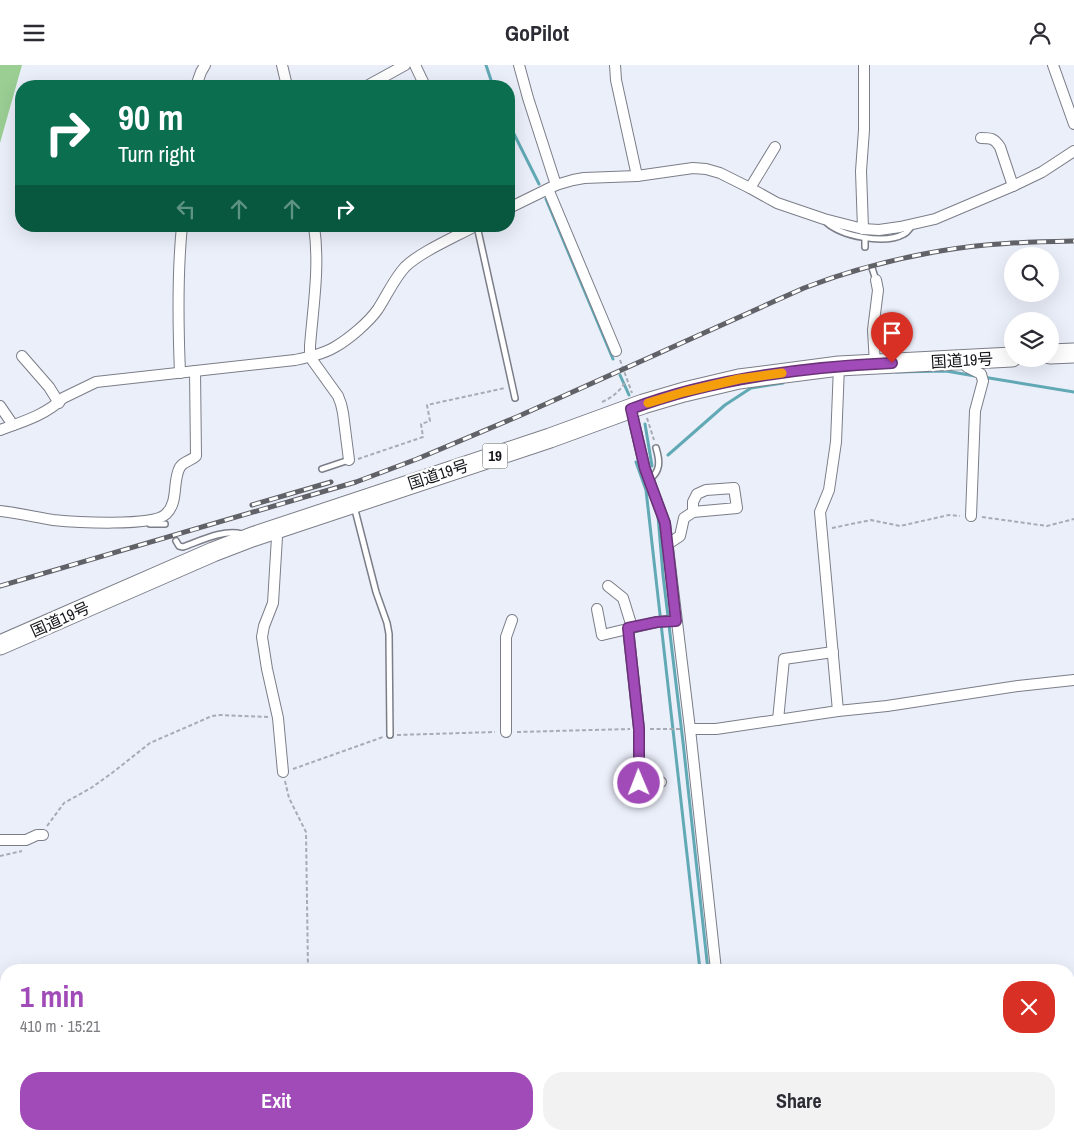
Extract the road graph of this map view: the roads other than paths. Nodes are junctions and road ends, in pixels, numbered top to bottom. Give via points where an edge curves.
1 (206, 65) edge
2 (282, 65) edge
3 (405, 65) edge
4 (415, 65) edge
5 (519, 65) edge
6 (615, 65) edge
7 (864, 65) edge
8 (1053, 65) edge
9 (198, 80) edge
10 (286, 80) edge
11 (378, 80) edge
12 (422, 80) edge
13 (1074, 124) edge
14 (981, 138) dead end
15 (774, 147) dead end
16 (1074, 151) edge
17 (637, 176) junction
18 (1013, 186) junction
19 (552, 187) junction
20 (750, 188) junction
21 (515, 205) edge
22 (182, 232) edge
23 (315, 232) edge
24 (464, 232) edge
25 (477, 232) edge
26 (864, 233) junction
27 (865, 247) dead end
28 (872, 269) dead end
29 (876, 280) joint
30 (616, 345) road end
31 (1074, 353) edge
32 (1059, 354) edge
33 (22, 356) dead end
34 (310, 357) junction
35 (1004, 357) edge
36 (960, 360) junction
37 (875, 364) junction
38 (839, 366) junction
39 (195, 371) junction
40 (180, 373) junction
41 (515, 398) dead end
42 (59, 403) junction
43 (0, 406) edge
44 (637, 407) junction
45 (13, 425) junction
46 (0, 430) edge
47 (656, 448) road end
48 (349, 460) joint
49 (322, 469) dead end
50 (648, 480) junction
51 (354, 503) junction
52 (0, 511) edge
53 (693, 512) dead end
54 (971, 516) road end
55 (132, 522) junction
56 (165, 524) dead end
57 (275, 530) junction
58 (252, 537) junction
59 (176, 541) dead end
60 (668, 544) junction
61 (608, 586) dead end
62 (597, 609) dead end
63 (512, 620) dead end
64 (676, 621) junction
65 (630, 628) junction
66 (0, 645) edge
67 (833, 652) junction
68 (1074, 680) edge
69 (838, 711) junction
70 (778, 720) junction
71 (690, 729) junction
72 (506, 732) road end
73 (390, 735) road end
74 (283, 772) road end
75 (661, 782) dead end
76 (621, 783) dead end
77 (639, 783) junction
78 (42, 835) road end
79 (0, 840) edge
80 (715, 964) edge

1 - 9 street
2 - 10 street
3 - 11 street
4 - 12 street
5 - 19 street
6 - 17 street
7 - 26 street via 861,171
8 - 13 street
14 - 18 street via 990,138 1000,147
15 - 20 street
16 - 18 street
17 - 19 street via 584,179
17 - 20 street via 706,169
18 - 26 street via 935,219
19 - 21 street
19 - 30 street
20 - 26 street via 777,203
22 - 40 street via 178,325
23 - 34 street via 316,272
24 - 34 street via 405,267 377,311 365,323 335,347
25 - 41 lane
26 - 27 lane
28 - 29 lane
29 - 37 street
31 - 32 highway
33 - 42 street
34 - 39 street
34 - 48 street via 338,396
35 - 36 highway, 国道19号 / 19
36 - 37 highway, 国道19号 / 19
36 - 54 street via 982,374 983,381 975,411
37 - 38 highway, 国道19号 / 19
38 - 44 highway, 国道19号 / 19 via 739,379
38 - 67 street via 836,442 829,490 820,512
39 - 40 street
39 - 55 street via 196,456 180,467 171,508 165,516
40 - 42 street via 96,383
42 - 45 street
43 - 45 street
44 - 50 street
44 - 51 highway, 国道19号 / 19
45 - 46 street
47 - 50 lane via 658,468
48 - 49 lane
50 - 60 street via 665,523
51 - 57 highway, 国道19号 / 19
51 - 73 lane via 389,634
52 - 55 street via 54,520
53 - 60 street via 684,518 680,536
55 - 56 lane via 138,526
57 - 58 highway, 国道19号 / 19
57 - 74 street via 273,603 262,633 278,717
58 - 59 lane via 225,534 183,547
58 - 66 highway, 国道19号 / 19
60 - 64 street
61 - 65 street via 623,598
62 - 65 street via 602,635
63 - 72 street via 506,637
64 - 65 street
64 - 71 street
65 - 77 street via 639,729
67 - 69 street
67 - 70 street via 784,659
68 - 69 street
69 - 70 street
70 - 71 street via 716,729
71 - 80 street
75 - 77 street
76 - 77 street
78 - 79 street via 26,840

